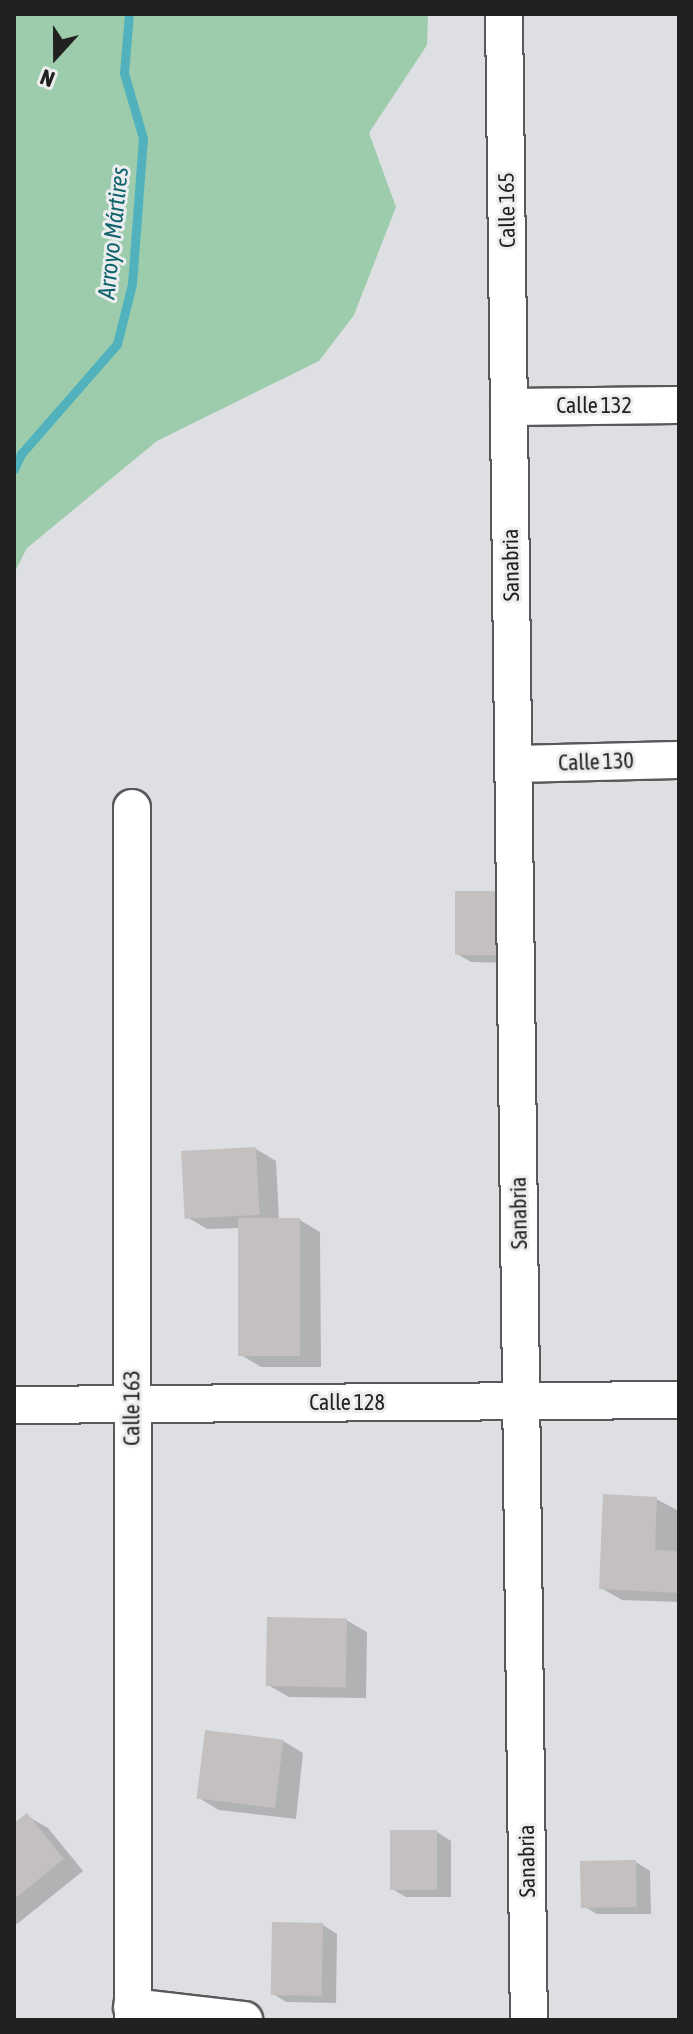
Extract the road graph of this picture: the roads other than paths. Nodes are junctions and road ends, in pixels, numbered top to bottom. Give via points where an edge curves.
1 (504, 14) edge
2 (679, 405) edge
3 (509, 407) junction
4 (679, 760) edge
5 (514, 764) junction
6 (132, 808) dead end
7 (679, 1400) edge
8 (521, 1402) junction
9 (14, 1405) edge
10 (132, 1405) junction
11 (129, 2016) edge
12 (244, 2020) edge
13 (529, 2020) edge

1 - 3 street, Calle 165
2 - 3 street, Calle 132
3 - 5 street, Sanabria
4 - 5 street, Calle 130
5 - 8 street, Sanabria
6 - 10 street, Calle 163
7 - 8 street, Calle 128
8 - 10 street, Calle 128
8 - 13 street, Sanabria
9 - 10 street, Calle 128
10 - 11 street, Calle 163
11 - 12 street

